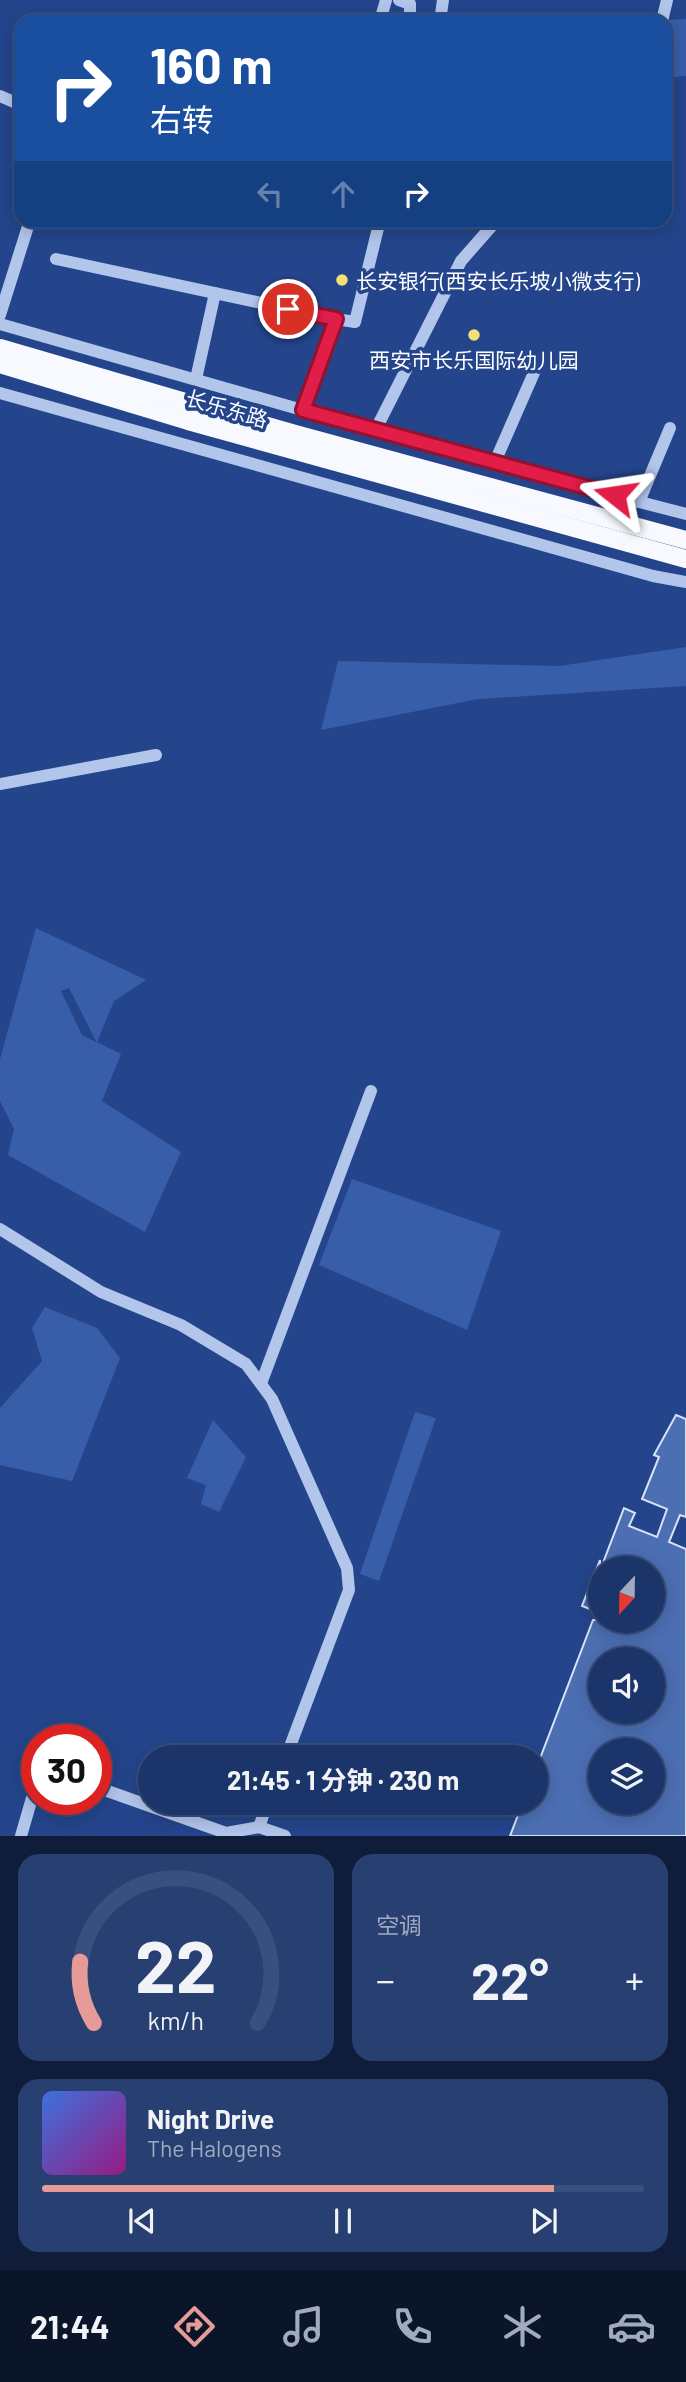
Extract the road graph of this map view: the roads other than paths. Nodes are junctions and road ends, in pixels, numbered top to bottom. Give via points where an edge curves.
1 (399, 0) edge
2 (410, 14) edge
3 (27, 228) edge
4 (378, 228) edge
5 (490, 228) edge
6 (56, 259) dead end
7 (215, 293) junction
8 (0, 315) edge
9 (336, 319) junction
10 (0, 324) edge
11 (0, 348) edge
12 (540, 359) dead end
13 (0, 364) edge
14 (196, 379) junction
15 (0, 393) edge
16 (303, 410) junction
17 (670, 428) dead end
18 (375, 431) junction
19 (494, 464) junction
20 (639, 502) junction
21 (686, 514) edge
22 (686, 540) edge
23 (686, 559) edge
24 (686, 582) edge
25 (156, 755) dead end
26 (0, 785) edge
27 (371, 1091) dead end
28 (0, 1229) edge
29 (262, 1381) junction
30 (291, 1745) edge
31 (112, 1793) edge
32 (27, 1815) edge
33 (263, 1815) edge
34 (259, 1827) junction
35 (21, 1836) edge
36 (285, 1836) edge

1 - 2 street via 410,4
3 - 8 street
4 - 9 street via 355,322
5 - 18 street via 461,261
6 - 7 street
7 - 9 street
7 - 14 street
9 - 16 street
10 - 14 street
11 - 22 main road, 长乐东路
12 - 19 street
13 - 23 main road, 长乐东路
14 - 16 street
15 - 24 street
16 - 18 street
17 - 20 street
18 - 19 street
19 - 20 street
20 - 21 street
25 - 26 street
27 - 29 street
28 - 29 street via 101,1292 181,1325 246,1364
29 - 30 street via 347,1568 349,1590
31 - 34 street via 226,1833
32 - 35 street
33 - 34 street
34 - 36 street

